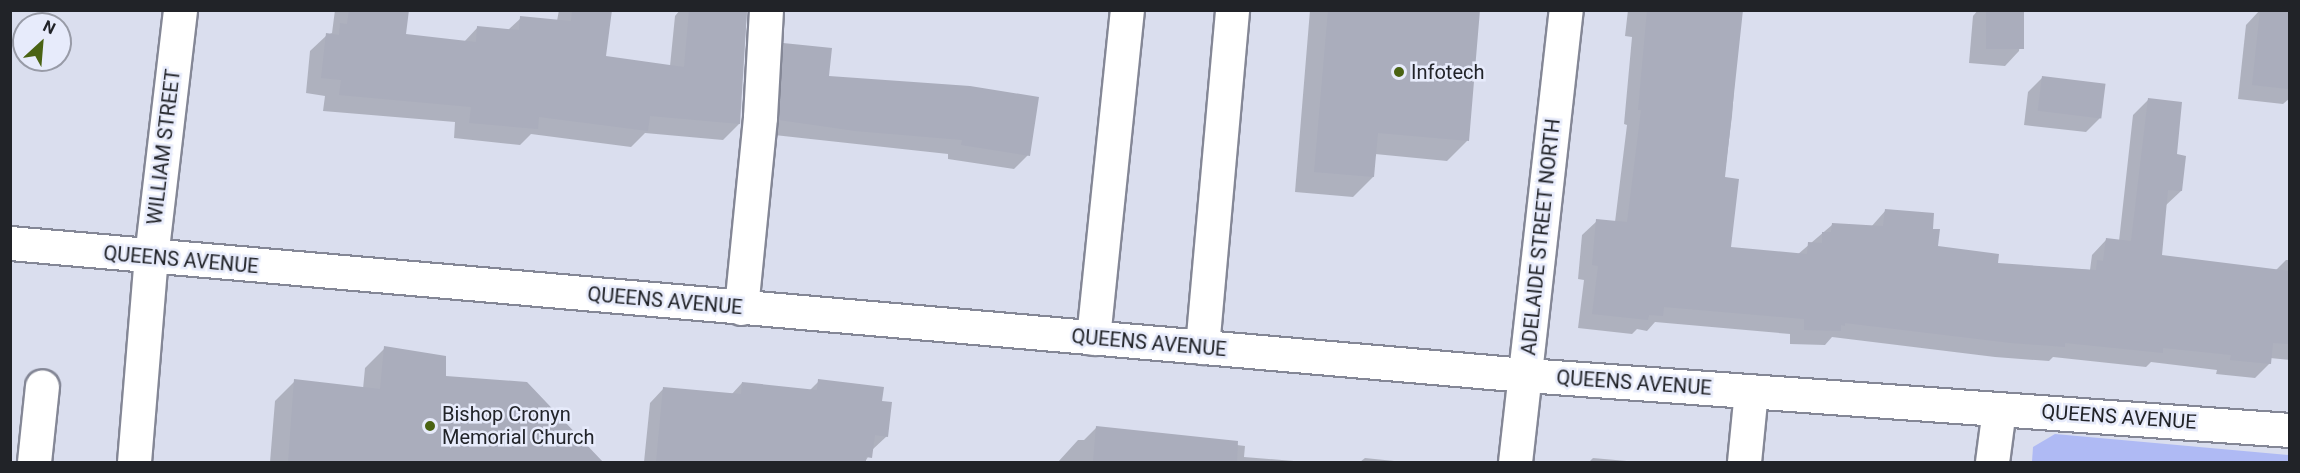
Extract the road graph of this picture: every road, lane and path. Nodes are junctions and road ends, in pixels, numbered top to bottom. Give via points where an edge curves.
1 (180, 10) edge
2 (766, 10) edge
3 (1127, 10) edge
4 (1232, 10) edge
5 (1566, 10) edge
6 (10, 243) edge
7 (151, 257) junction
8 (741, 308) junction
9 (1093, 338) junction
10 (1202, 347) junction
11 (1526, 375) junction
12 (42, 386) dead end
13 (1752, 391) junction
14 (2000, 409) junction
15 (2289, 430) edge
16 (34, 462) edge
17 (134, 462) edge
18 (1515, 462) edge
19 (1744, 462) edge
20 (1992, 462) edge

1 - 7 main road, WILLIAM STREET
2 - 8 main road
3 - 9 main road
4 - 10 main road
5 - 11 main road, ADELAIDE STREET NORTH
6 - 7 main road, QUEENS AVENUE
7 - 8 main road, QUEENS AVENUE
7 - 17 main road, WILLIAM STREET
8 - 9 main road, QUEENS AVENUE
9 - 10 main road, QUEENS AVENUE
10 - 11 main road, QUEENS AVENUE
11 - 13 main road, QUEENS AVENUE
11 - 18 main road, ADELAIDE STREET NORTH
12 - 16 main road
13 - 14 main road, QUEENS AVENUE
13 - 19 main road
14 - 15 main road, QUEENS AVENUE
14 - 20 main road

